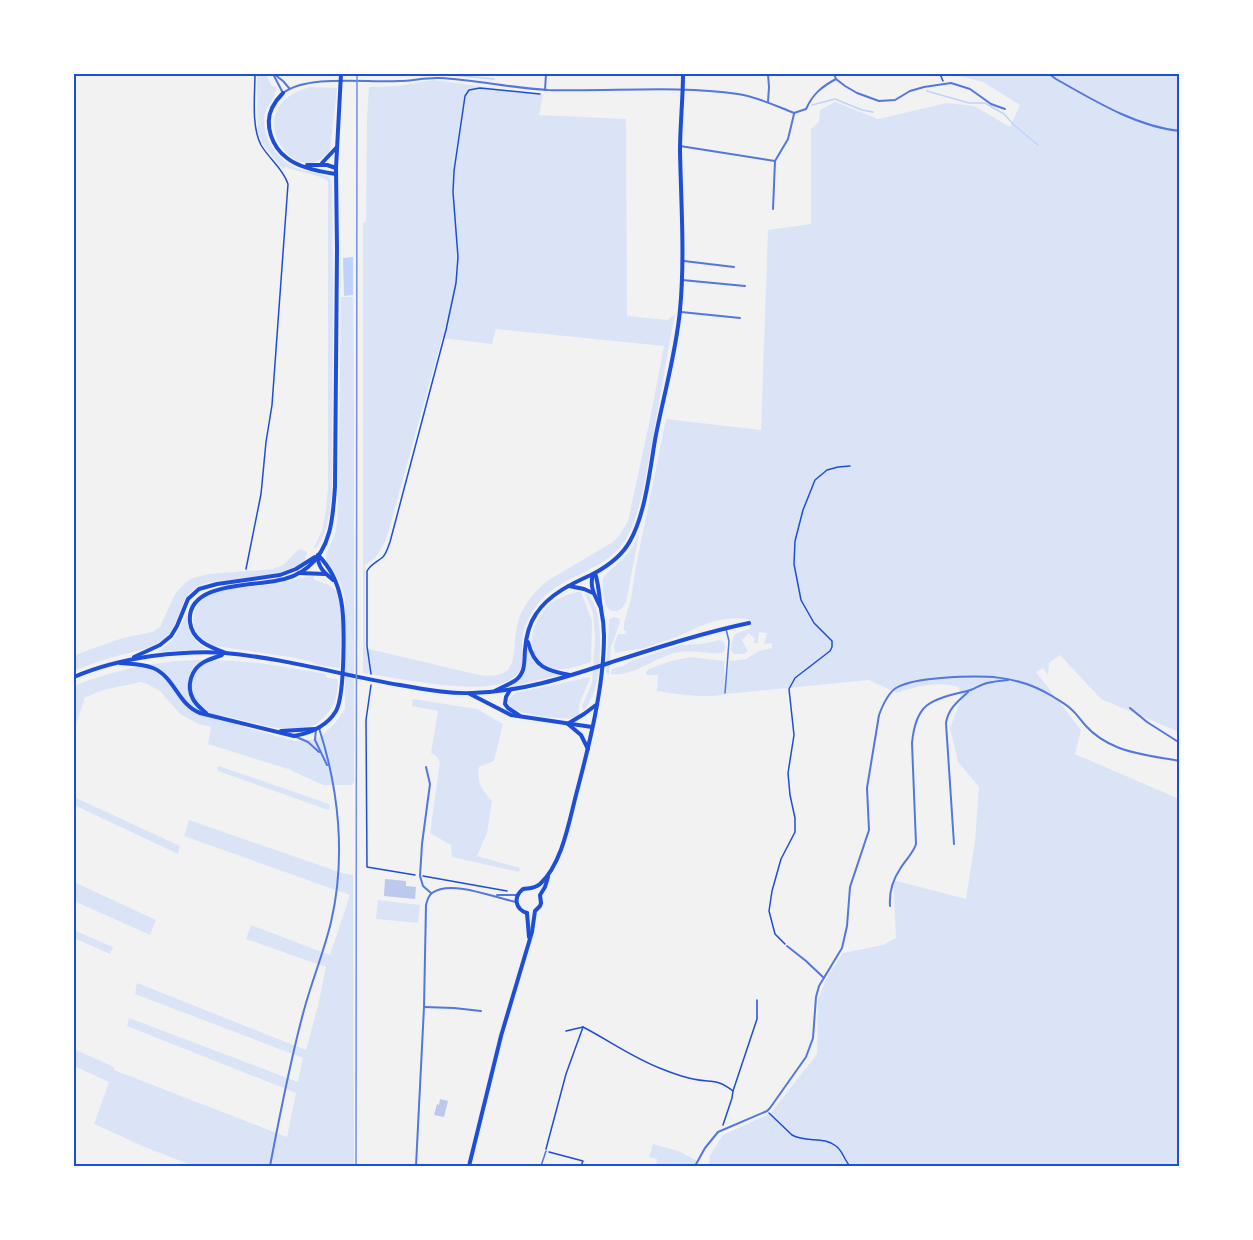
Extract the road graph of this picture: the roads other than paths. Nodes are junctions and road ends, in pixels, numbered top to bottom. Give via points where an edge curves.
1 (274, 74) edge
2 (341, 74) edge
3 (546, 74) edge
4 (683, 74) edge
5 (768, 74) edge
6 (834, 74) edge
7 (1049, 74) edge
8 (836, 79) junction
9 (289, 88) junction
10 (683, 89) junction
11 (545, 90) junction
12 (283, 93) junction
13 (768, 102) junction
14 (1005, 109) dead end
15 (794, 113) junction
16 (1179, 131) edge
17 (680, 146) junction
18 (337, 147) junction
19 (775, 160) junction
20 (320, 164) junction
21 (303, 166) junction
22 (336, 168) junction
23 (336, 174) junction
24 (773, 209) dead end
25 (681, 261) junction
26 (734, 267) dead end
27 (682, 280) junction
28 (745, 286) dead end
29 (680, 312) junction
30 (740, 318) dead end
31 (318, 555) junction
32 (298, 573) junction
33 (594, 573) junction
34 (326, 574) junction
35 (336, 583) junction
36 (569, 586) junction
37 (593, 594) junction
38 (601, 608) junction
39 (749, 623) dead end
40 (726, 628) junction
41 (526, 639) junction
42 (226, 653) junction
43 (129, 659) junction
44 (116, 662) junction
45 (573, 675) junction
46 (74, 677) edge
47 (1010, 680) junction
48 (510, 690) junction
49 (970, 690) junction
50 (492, 692) junction
51 (470, 693) junction
52 (725, 693) dead end
53 (596, 705) junction
54 (1130, 708) dead end
55 (207, 714) junction
56 (521, 716) junction
57 (568, 723) junction
58 (317, 728) junction
59 (592, 728) junction
60 (277, 731) junction
61 (294, 736) junction
62 (1179, 743) edge
63 (588, 749) junction
64 (320, 752) junction
65 (1179, 761) edge
66 (329, 767) junction
67 (426, 767) dead end
68 (954, 844) dead end
69 (552, 868) junction
70 (532, 889) junction
71 (431, 893) junction
72 (540, 895) junction
73 (495, 896) junction
74 (517, 896) junction
75 (516, 903) junction
76 (890, 906) dead end
77 (535, 911) junction
78 (527, 913) junction
79 (529, 944) junction
80 (787, 946) road end
81 (824, 978) junction
82 (424, 1007) junction
83 (481, 1011) dead end
84 (546, 1151) road end
85 (270, 1167) edge
86 (416, 1167) edge
87 (469, 1167) edge
88 (541, 1167) edge
89 (695, 1167) edge

1 - 9 street
1 - 12 street
2 - 18 main road
3 - 11 street
4 - 10 main road
5 - 13 street
6 - 8 street
7 - 16 street via 1112,110
8 - 14 street via 879,101 896,100 910,91 951,83
8 - 15 street via 818,90 806,109
9 - 11 street via 330,81 439,77
9 - 12 street
10 - 11 street
10 - 13 street via 741,94
10 - 17 main road
12 - 21 main road via 270,114 271,138 281,153
13 - 15 street
15 - 19 street via 788,139
17 - 19 street
17 - 25 main road
18 - 20 main road
18 - 22 main road
19 - 24 street
20 - 21 main road
20 - 22 main road
21 - 23 main road
22 - 23 main road
23 - 31 main road via 335,487 330,531
25 - 26 street
25 - 27 main road
27 - 28 street
27 - 29 main road
29 - 30 street
29 - 33 main road via 635,532 622,553
31 - 32 main road
31 - 34 main road
31 - 35 main road
31 - 43 main road via 280,575 199,589 188,599 171,636
32 - 34 main road
32 - 42 main road via 213,591 196,602 190,620 195,635 202,643
33 - 36 main road
33 - 37 main road
33 - 38 main road
34 - 35 main road
35 - 58 main road via 342,601 341,689 336,710
36 - 37 main road
36 - 41 main road via 535,614
37 - 38 main road
38 - 53 main road via 604,637
39 - 40 main road
40 - 45 main road
40 - 52 lane via 729,641
41 - 45 main road via 539,665
41 - 50 main road via 525,665 518,679
42 - 43 main road
42 - 51 main road via 381,682
42 - 55 main road via 201,663 191,678 192,696
43 - 44 main road
44 - 46 main road
44 - 55 main road via 154,668 189,706
45 - 48 main road
47 - 49 street via 985,683
47 - 65 street via 1051,695 1101,739 1117,747
47 - 81 street via 990,676 927,679 894,689 882,706 867,788 869,830 850,886 844,940
48 - 50 main road
48 - 56 main road via 505,704
49 - 68 street via 947,718
49 - 76 street via 944,696 917,717 912,743 916,844 893,880
50 - 51 main road
51 - 56 main road via 507,713
53 - 57 main road
53 - 59 main road
54 - 62 street
55 - 60 main road
56 - 57 main road
57 - 59 main road
57 - 63 main road
58 - 60 main road
58 - 61 main road
58 - 64 street via 315,738
58 - 66 street
59 - 63 main road
60 - 61 main road
61 - 64 street
63 - 69 main road
64 - 66 street
66 - 85 street via 339,836 335,903 299,1026
67 - 71 street via 430,784 420,876
69 - 70 main road
69 - 72 main road
70 - 72 main road
70 - 74 main road via 523,889
71 - 73 street via 447,888
71 - 82 street via 426,905
72 - 77 main road via 541,903
73 - 74 street
73 - 75 street
74 - 75 main road
75 - 78 main road
77 - 78 main road
77 - 79 main road
78 - 79 main road
79 - 87 main road via 492,1069
80 - 81 street
81 - 89 street via 816,997 814,1029 806,1056 767,1111 718,1132
82 - 83 street
82 - 86 street
84 - 88 lane

